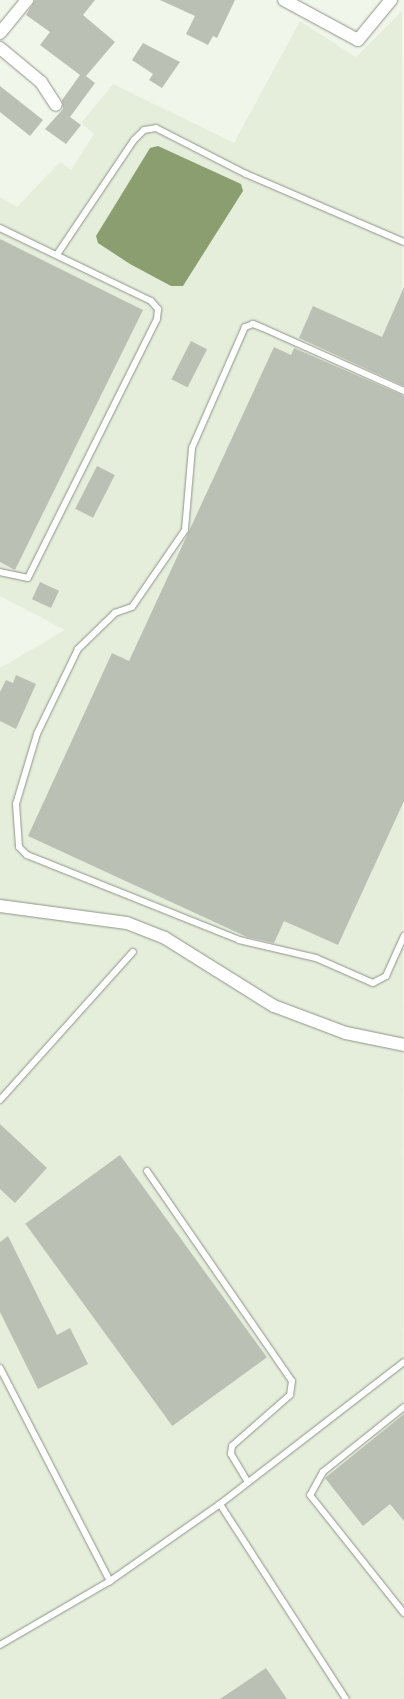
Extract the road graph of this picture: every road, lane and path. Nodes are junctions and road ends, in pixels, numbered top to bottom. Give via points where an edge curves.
1 (27, 0) edge
2 (284, 0) edge
3 (391, 0) edge
4 (0, 33) edge
5 (0, 48) edge
6 (56, 105) dead end
7 (0, 228) edge
8 (404, 242) edge
9 (58, 253) junction
10 (404, 391) edge
11 (0, 572) edge
12 (0, 906) edge
13 (404, 936) edge
14 (134, 952) dead end
15 (404, 1045) edge
16 (0, 1100) edge
17 (147, 1170) dead end
18 (404, 1362) edge
19 (0, 1368) edge
20 (404, 1407) edge
21 (248, 1482) junction
22 (220, 1504) junction
23 (110, 1581) junction
24 (404, 1613) edge
25 (0, 1645) edge
26 (346, 1699) edge

1 - 4 street
2 - 3 street via 353,40 362,38
5 - 6 street via 41,82
7 - 9 lane
8 - 9 lane via 246,174 156,128 134,140
9 - 11 lane via 151,301 158,309 157,319 28,578
10 - 13 lane via 264,328 253,324 245,327 192,448 185,530 132,607 97,627 63,674 23,771 16,812 19,847 27,855 239,940 316,958 373,983 386,976
12 - 15 street via 127,923 165,938 274,1006 346,1033
14 - 16 lane
17 - 21 lane via 292,1382 290,1395 232,1446 231,1454
18 - 21 lane
19 - 23 lane
20 - 24 lane via 323,1472 310,1495
21 - 22 lane
22 - 23 lane
22 - 26 lane
23 - 25 lane

